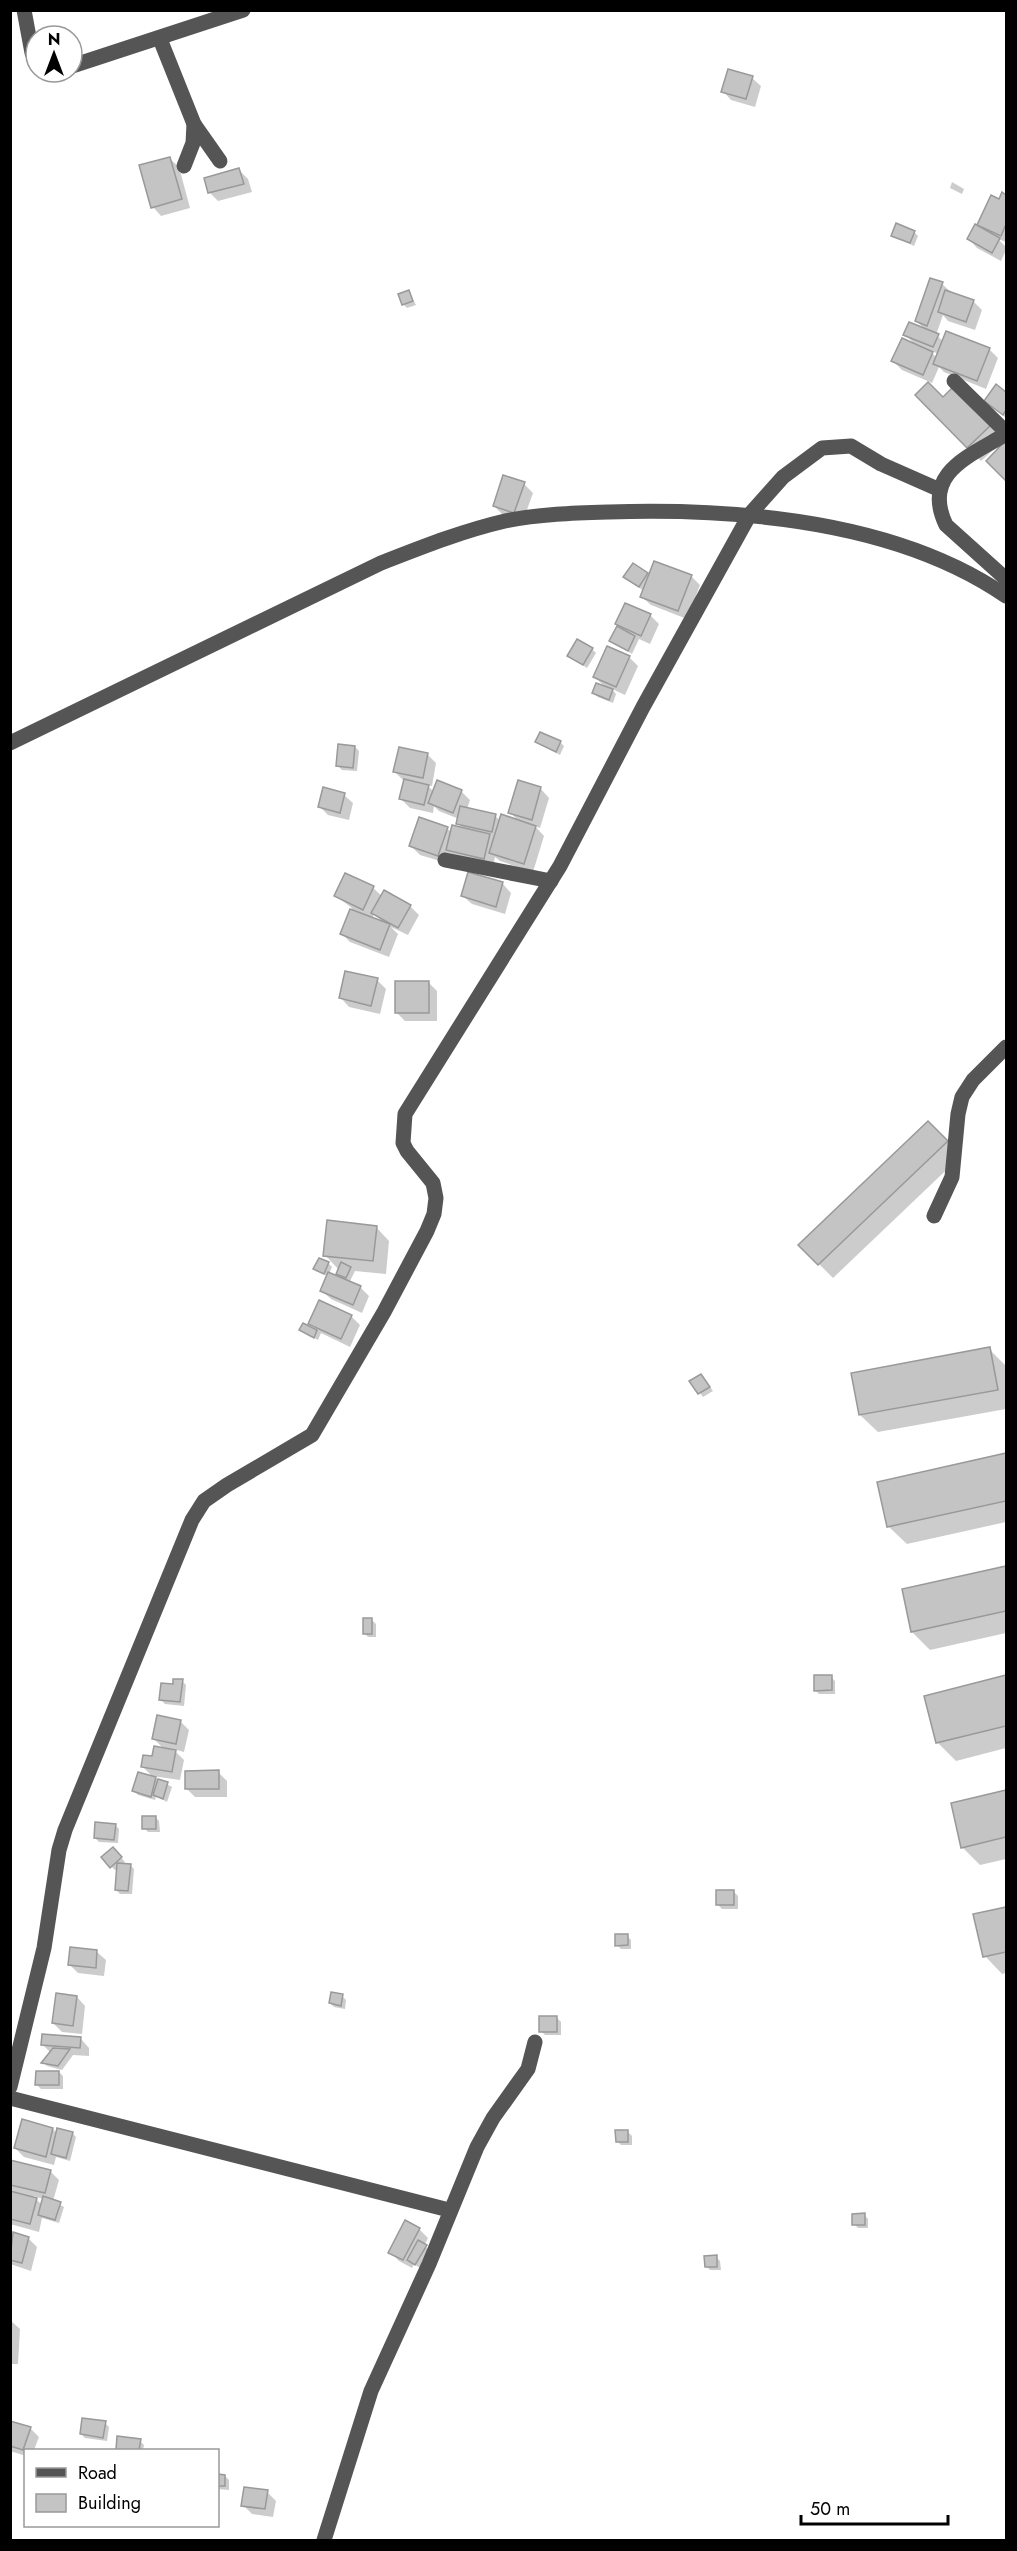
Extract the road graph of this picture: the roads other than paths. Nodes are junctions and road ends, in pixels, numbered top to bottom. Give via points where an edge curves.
1 (243, 10) edge
2 (160, 39) junction
3 (84, 62) edge
4 (194, 124) junction
5 (220, 161) dead end
6 (184, 166) dead end
7 (954, 381) dead end
8 (1006, 433) edge
9 (940, 490) junction
10 (750, 514) junction
11 (1006, 579) edge
12 (1006, 596) edge
13 (10, 743) edge
14 (445, 860) dead end
15 (551, 881) junction
16 (1006, 1047) edge
17 (934, 1216) dead end
18 (535, 2042) dead end
19 (10, 2087) edge
20 (10, 2098) edge
21 (449, 2210) junction
22 (324, 2541) edge

1 - 2 street
2 - 3 street
2 - 4 street
4 - 5 street
4 - 6 street via 193,143
7 - 8 street
8 - 9 street via 954,465
9 - 10 street via 851,446 822,448 783,477
9 - 11 street via 946,525
10 - 12 street via 909,547 978,577
10 - 13 street via 574,513 507,521 441,539 381,563
10 - 15 street
14 - 15 street
15 - 19 street via 405,1114 403,1143 433,1183 436,1198 427,1231 384,1312 312,1435 204,1501 192,1520 65,1830 44,1948
16 - 17 street via 962,1097 952,1177
18 - 21 street via 528,2069 493,2118
20 - 21 street
21 - 22 street via 370,2391

